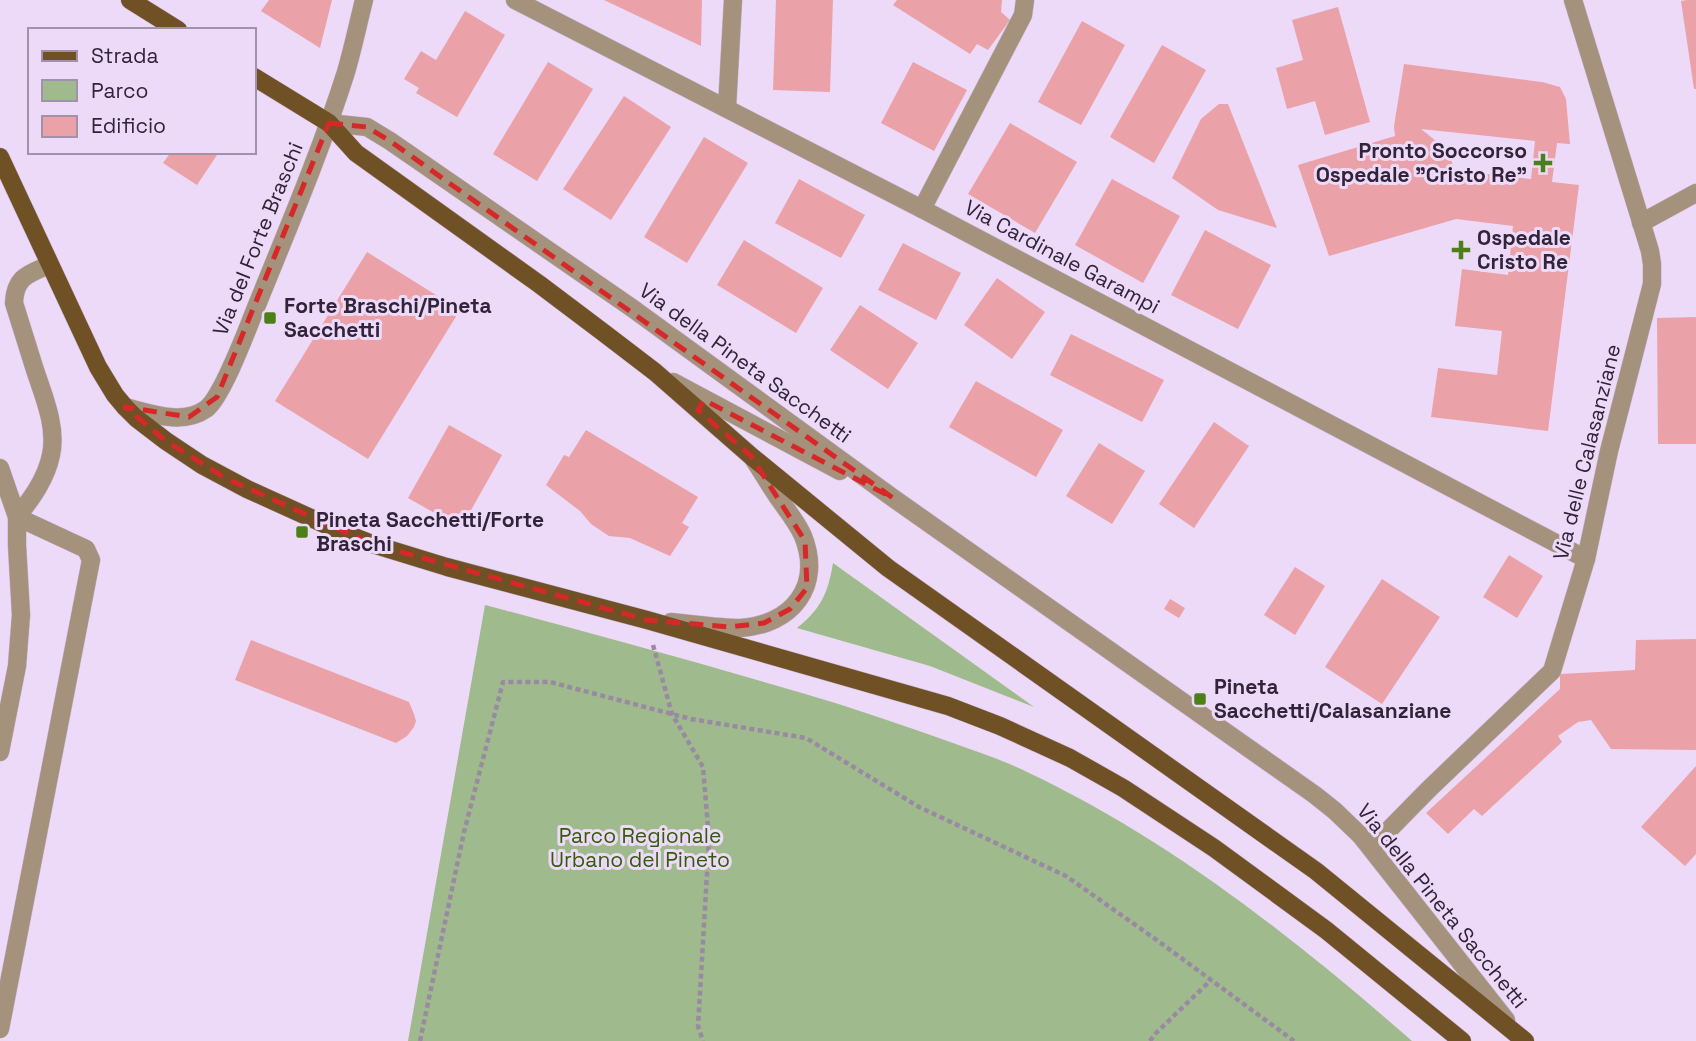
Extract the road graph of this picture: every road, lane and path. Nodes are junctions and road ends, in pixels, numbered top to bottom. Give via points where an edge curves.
1 (130, 0) edge
2 (364, 0) edge
3 (515, 0) edge
4 (733, 0) edge
5 (1025, 0) edge
6 (1573, 0) edge
7 (175, 28) edge
8 (256, 78) edge
9 (727, 108) junction
10 (329, 123) junction
11 (0, 157) edge
12 (1696, 193) edge
13 (922, 209) junction
14 (1641, 223) junction
15 (50, 265) junction
16 (655, 372) junction
17 (124, 407) junction
18 (751, 457) junction
19 (0, 468) edge
20 (893, 498) junction
21 (18, 517) junction
22 (1586, 559) junction
23 (647, 620) junction
24 (6, 693) edge
25 (672, 714) junction
26 (0, 752) edge
27 (1371, 848) junction
28 (1211, 980) junction
29 (0, 1029) edge
30 (1519, 1036) edge
31 (420, 1041) edge
32 (703, 1041) edge
33 (1150, 1041) edge
34 (1294, 1041) edge
35 (1462, 1041) edge

1 - 7 main road
2 - 10 street, Via del Forte Braschi
3 - 9 street, Via Cardinale Garampi
4 - 9 street
5 - 13 street via 1023,15
6 - 14 street, Via delle Calasanziane
8 - 10 main road
9 - 13 street, Via Cardinale Garampi
10 - 16 main road, Via della Pineta Sacchetti via 355,153
10 - 17 street, Via del Forte Braschi via 217,397 189,417
10 - 20 street, Via della Pineta Sacchetti via 367,127 390,141 632,308
11 - 15 main road, Via della Pineta Sacchetti
12 - 14 street
13 - 22 street, Via Cardinale Garampi
14 - 22 street, Via delle Calasanziane via 1652,264 1652,284
15 - 17 main road, Via della Pineta Sacchetti via 98,367
15 - 21 street via 26,275 14,292 53,443 40,484
16 - 18 main road, Via della Pineta Sacchetti
16 - 20 street
17 - 23 main road, Via della Pineta Sacchetti via 202,465 344,533
18 - 23 street, Via della Pineta Sacchetti via 805,541 809,580 797,602 779,617 749,627
18 - 30 main road, Via della Pineta Sacchetti via 888,568 1316,871
19 - 21 street
20 - 27 street, Via della Pineta Sacchetti via 1315,795
21 - 24 street via 20,638
21 - 29 street via 86,549 91,560
22 - 27 street, Via delle Calasanziane via 1552,671
23 - 25 path
23 - 35 main road, Via della Pineta Sacchetti via 948,706 1070,758 1214,848 1326,930
24 - 26 street
25 - 28 path via 806,738 919,807 1066,876
25 - 31 path via 551,682 503,682 464,832
25 - 32 path via 703,767 709,839 698,1026
27 - 30 street, Via della Pineta Sacchetti
28 - 33 path
28 - 34 path

